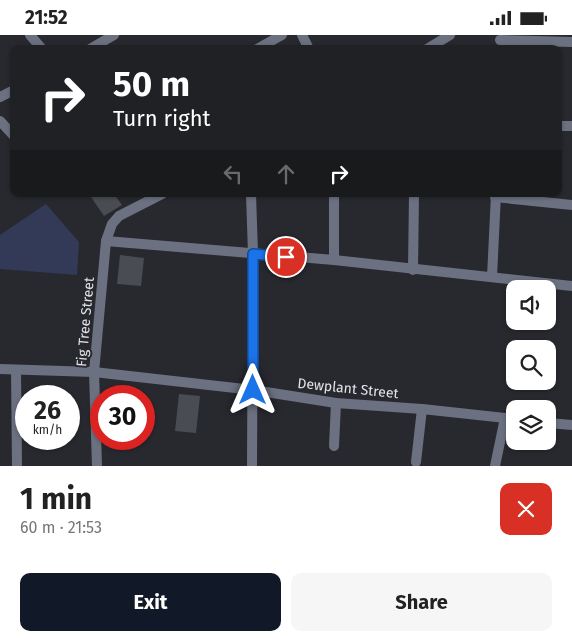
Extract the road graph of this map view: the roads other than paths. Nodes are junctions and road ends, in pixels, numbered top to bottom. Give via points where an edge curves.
1 (30, 35) edge
2 (114, 35) edge
3 (282, 35) edge
4 (450, 35) edge
5 (500, 41) edge
6 (572, 42) edge
7 (39, 45) edge
8 (97, 45) edge
9 (264, 45) edge
10 (434, 45) edge
11 (0, 121) edge
12 (10, 131) edge
13 (156, 197) edge
14 (251, 197) edge
15 (334, 197) edge
16 (414, 197) edge
17 (495, 197) edge
18 (510, 197) edge
19 (572, 205) edge
20 (106, 241) junction
21 (253, 254) junction
22 (334, 260) junction
23 (413, 270) junction
24 (492, 277) junction
25 (572, 286) edge
26 (0, 369) edge
27 (16, 370) junction
28 (94, 372) junction
29 (253, 390) junction
30 (336, 403) junction
31 (422, 409) junction
32 (506, 419) edge
33 (556, 424) edge
34 (572, 425) edge
35 (506, 432) edge
36 (334, 445) dead end
37 (416, 462) dead end
38 (18, 466) edge
39 (97, 466) edge
40 (252, 466) edge
41 (495, 466) edge

1 - 7 street
2 - 8 street
3 - 9 street
4 - 10 street
5 - 6 street
11 - 12 street
13 - 20 street via 119,216 112,224
14 - 21 street
15 - 22 street
16 - 23 street
17 - 24 street
18 - 19 street
20 - 21 street
20 - 28 street, Fig Tree Street
21 - 22 street
21 - 29 street
22 - 23 street
23 - 24 street
24 - 25 street
26 - 27 street, Dewplant Street
27 - 28 street, Dewplant Street
27 - 38 street
28 - 29 street, Dewplant Street
28 - 39 street, Fig Tree Street
29 - 30 street, Dewplant Street
29 - 40 street
30 - 31 street, Dewplant Street
30 - 36 street
31 - 32 street, Dewplant Street
31 - 37 street
33 - 34 street
35 - 41 street

